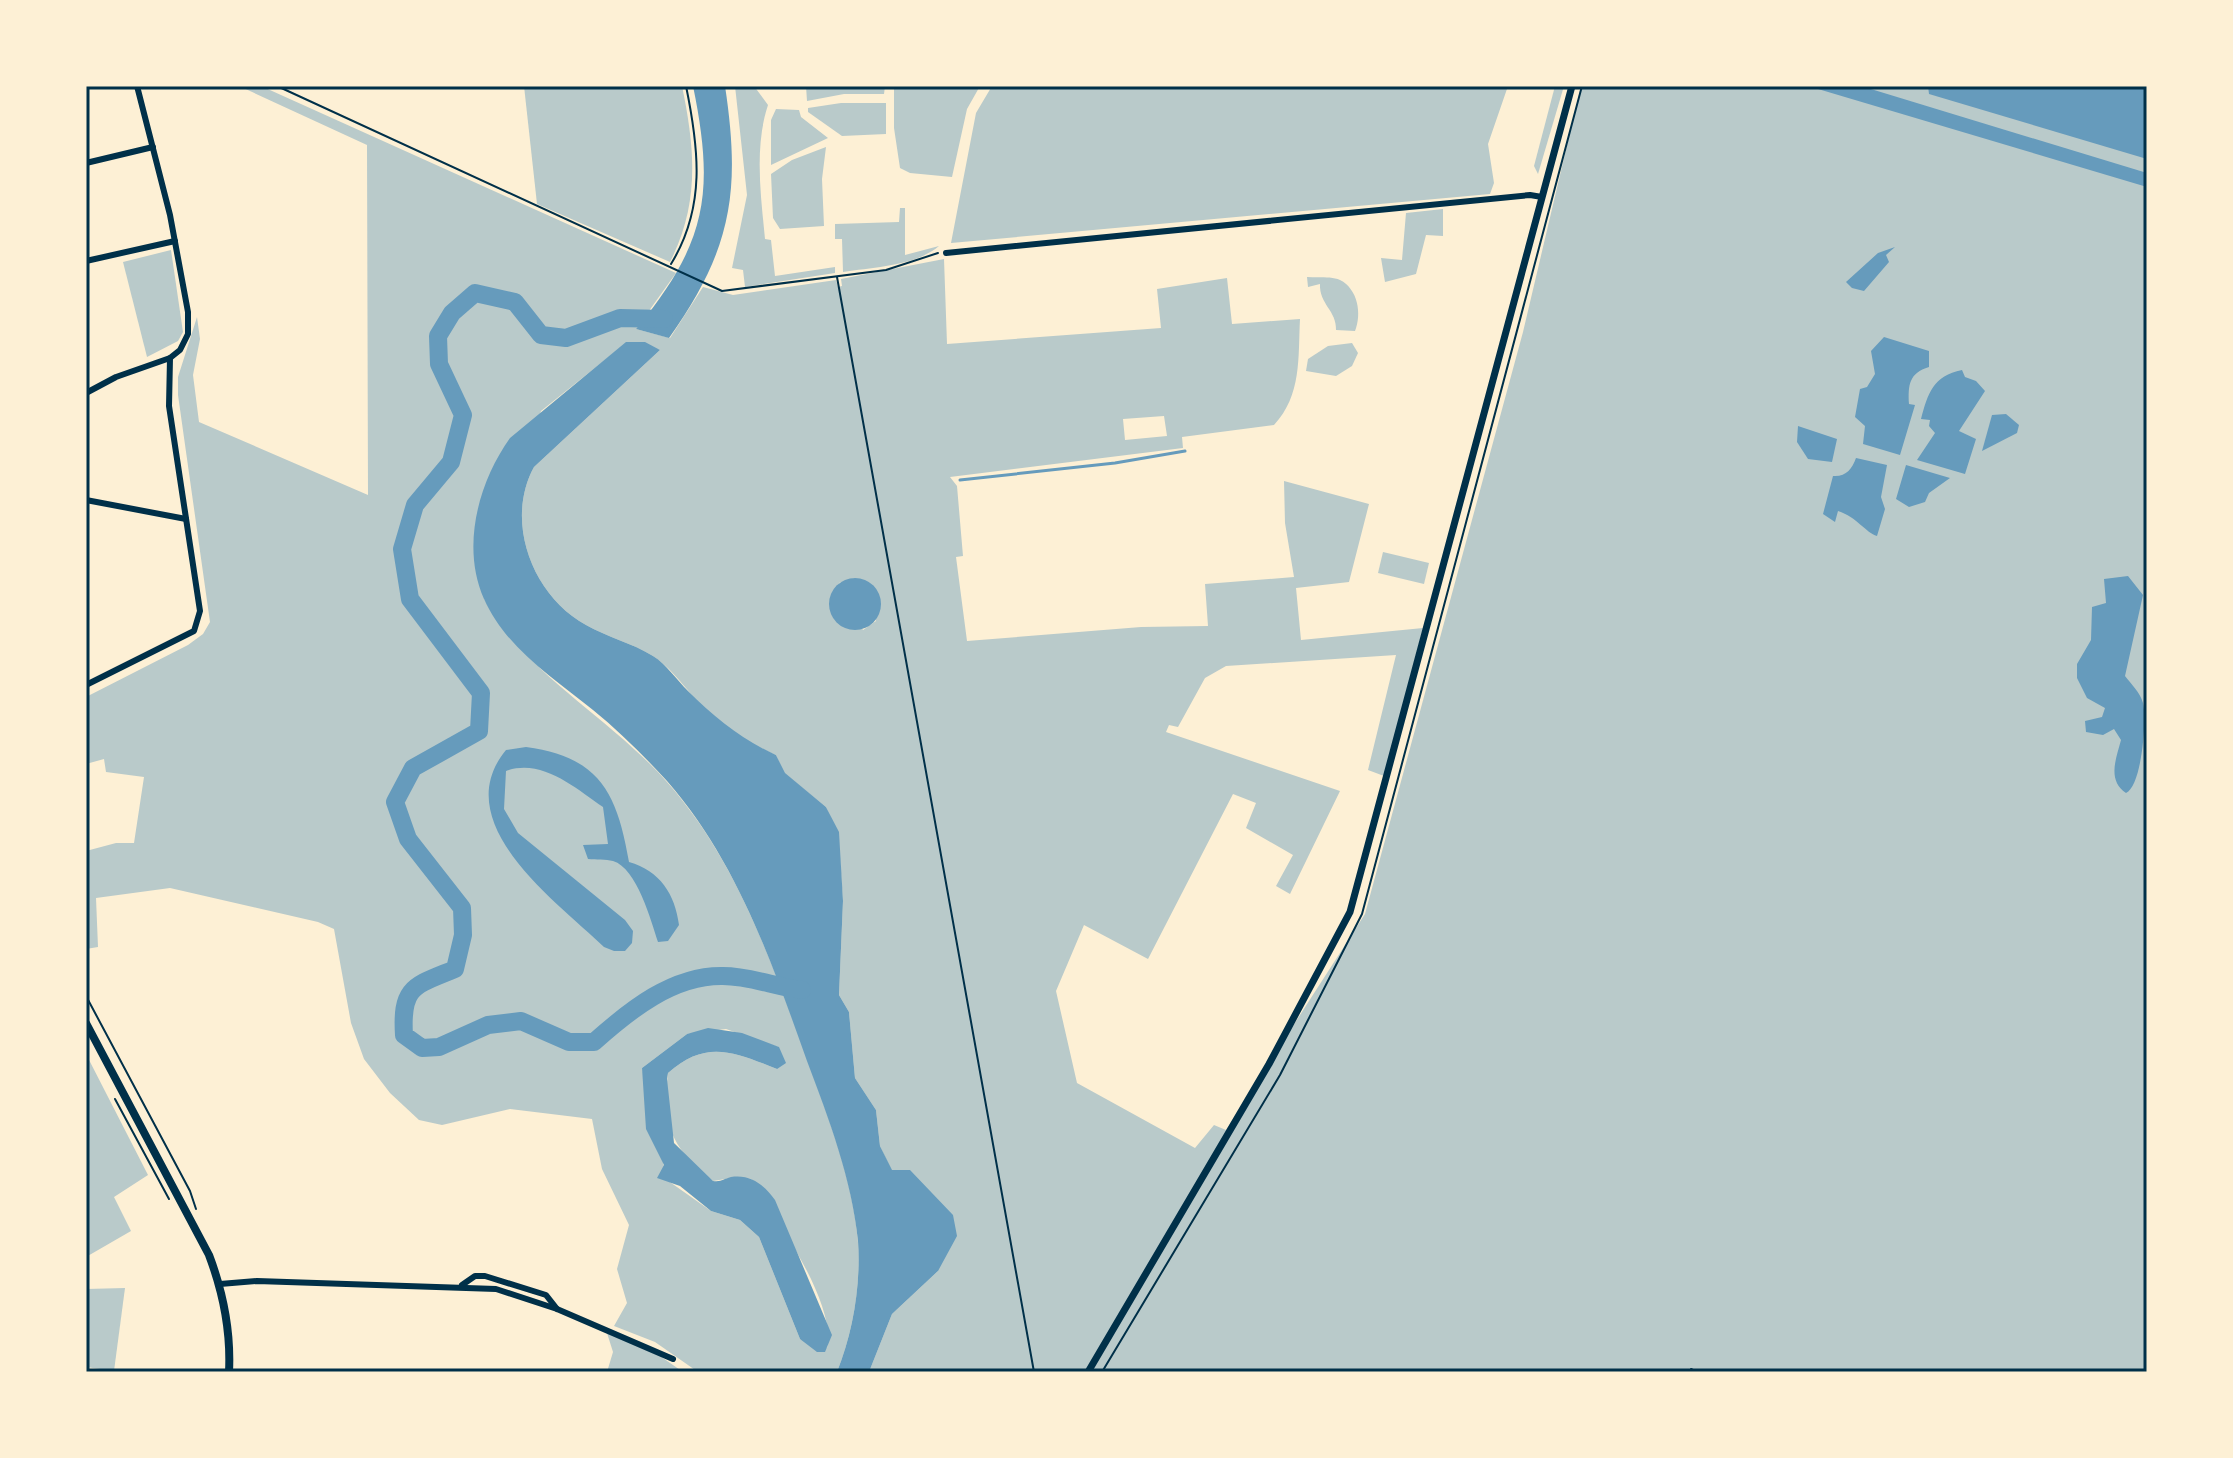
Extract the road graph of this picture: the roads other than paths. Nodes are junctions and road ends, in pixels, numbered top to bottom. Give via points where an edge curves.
1 (137, 86) edge
2 (1572, 86) edge
3 (153, 147) junction
4 (86, 163) edge
5 (1542, 197) junction
6 (175, 241) junction
7 (946, 253) road end
8 (86, 261) edge
9 (170, 358) junction
10 (86, 393) edge
11 (86, 500) edge
12 (186, 519) junction
13 (86, 685) edge
14 (86, 1023) edge
15 (220, 1284) junction
16 (461, 1285) junction
17 (557, 1309) junction
18 (673, 1359) dead end
19 (229, 1372) edge
20 (1088, 1372) edge

1 - 3 street
2 - 5 street
3 - 4 street
3 - 6 street
5 - 7 street
5 - 20 street via 1350,912 1269,1064
6 - 8 street
6 - 9 street via 188,334
9 - 10 street
9 - 12 street via 169,406
11 - 12 street
12 - 13 street via 200,611 194,631
14 - 15 main road via 197,1227
15 - 16 street
15 - 19 main road
16 - 17 street via 496,1289
16 - 17 street via 485,1276 546,1295
17 - 18 street

